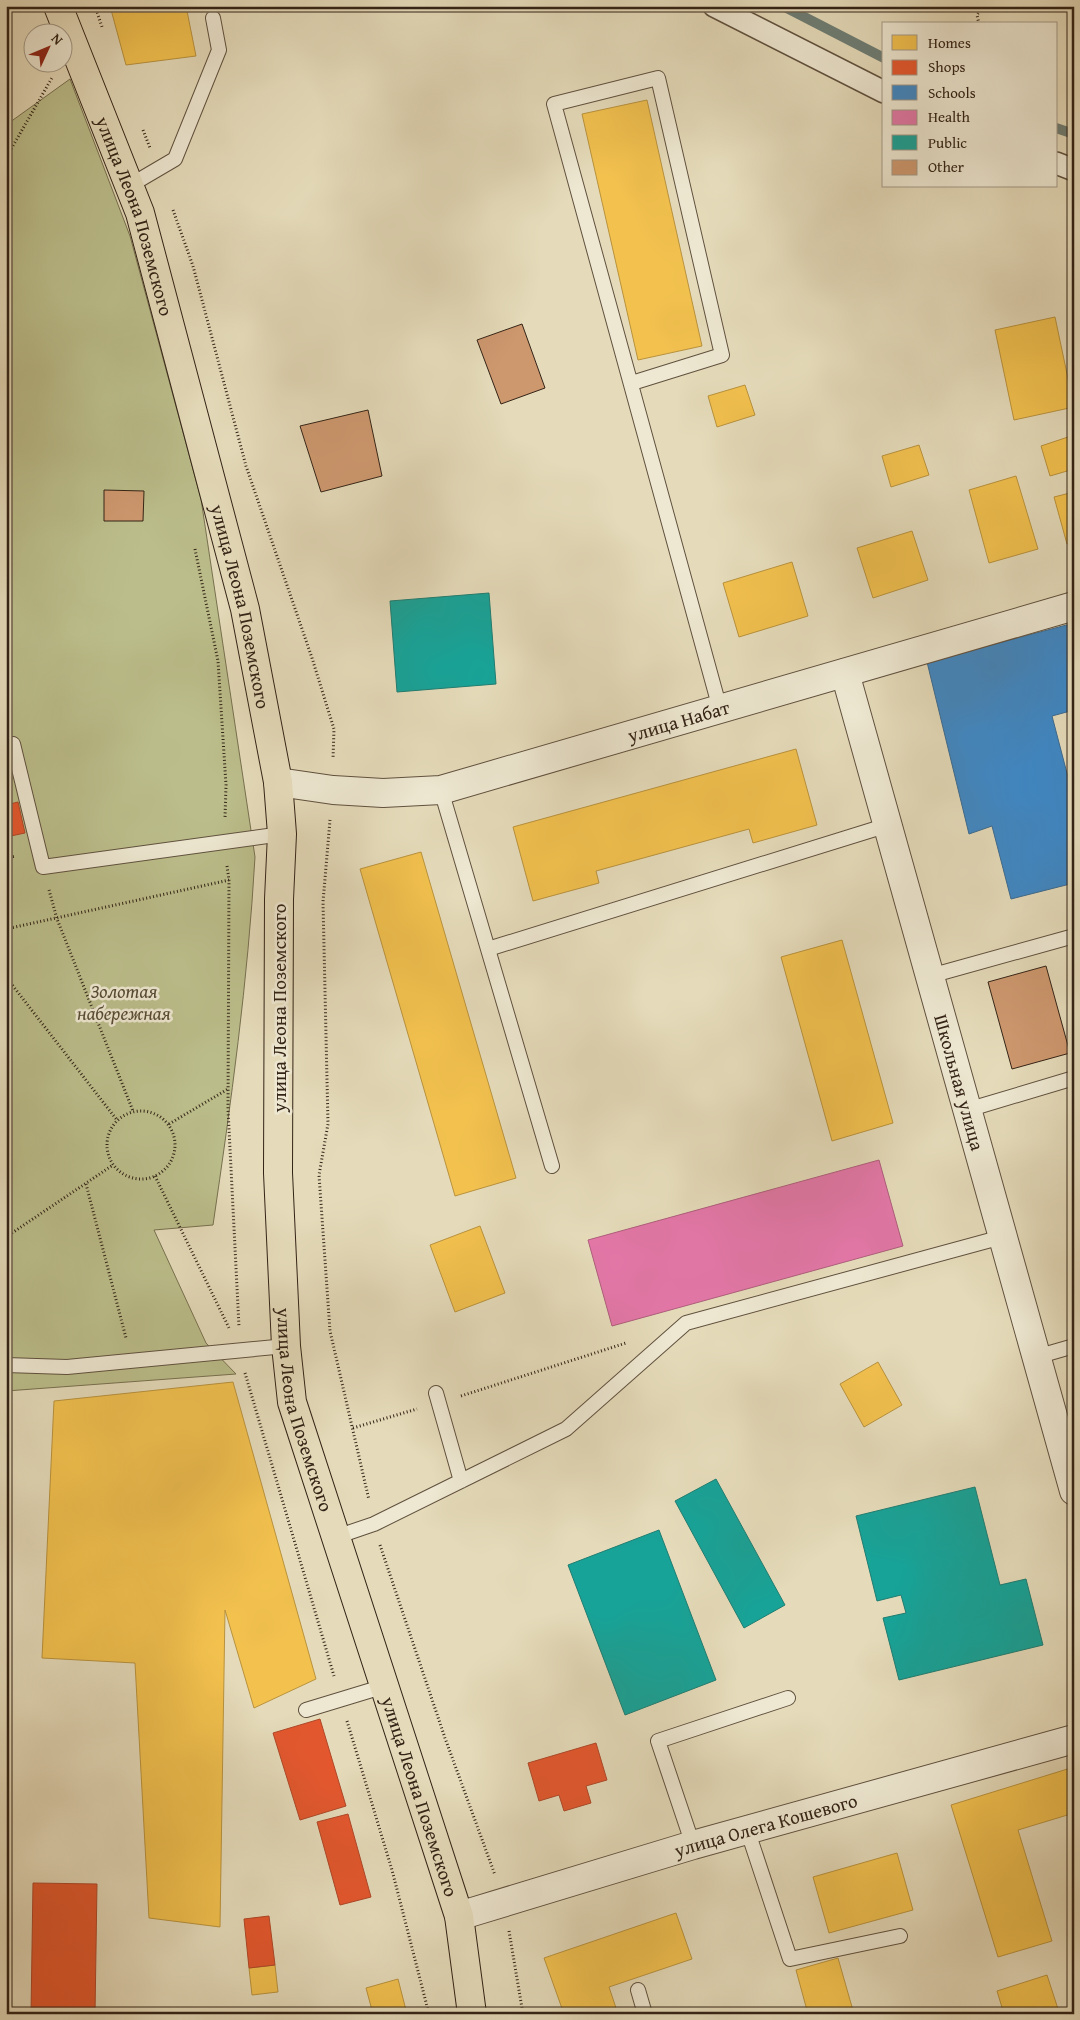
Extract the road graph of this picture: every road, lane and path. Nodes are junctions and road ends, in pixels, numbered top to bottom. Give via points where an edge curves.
1 (58, 6) edge
2 (95, 6) edge
3 (714, 6) edge
4 (983, 6) edge
5 (213, 18) dead end
6 (980, 22) edge
7 (104, 32) dead end
8 (59, 82) dead end
9 (882, 91) edge
10 (141, 126) dead end
11 (6, 158) edge
12 (1058, 165) edge
13 (159, 169) junction
14 (1074, 170) edge
15 (129, 186) junction
16 (632, 383) junction
17 (194, 546) dead end
18 (1074, 606) edge
19 (845, 673) junction
20 (720, 709) junction
21 (13, 744) dead end
22 (278, 782) junction
23 (332, 790) junction
24 (441, 790) junction
25 (888, 825) junction
26 (282, 834) junction
27 (224, 843) junction
28 (43, 867) junction
29 (57, 919) junction
30 (6, 929) edge
31 (1074, 936) edge
32 (488, 949) junction
33 (930, 976) junction
34 (6, 977) edge
35 (1074, 1078) edge
36 (228, 1089) dead end
37 (967, 1110) junction
38 (6, 1111) edge
39 (133, 1111) junction
40 (117, 1120) junction
41 (169, 1124) junction
42 (6, 1146) edge
43 (113, 1165) junction
44 (552, 1166) dead end
45 (154, 1176) junction
46 (86, 1184) junction
47 (6, 1237) edge
48 (1002, 1237) junction
49 (629, 1342) dead end
50 (286, 1346) junction
51 (1074, 1346) edge
52 (240, 1350) junction
53 (1036, 1357) junction
54 (132, 1360) junction
55 (6, 1365) edge
56 (437, 1398) junction
57 (352, 1428) junction
58 (461, 1481) junction
59 (1074, 1491) edge
60 (374, 1524) junction
61 (336, 1537) junction
62 (385, 1686) junction
63 (788, 1698) dead end
64 (306, 1710) dead end
65 (1074, 1738) edge
66 (747, 1830) junction
67 (693, 1845) junction
68 (504, 1902) junction
69 (459, 1916) junction
70 (900, 1936) dead end
71 (638, 1990) dead end
72 (472, 2014) edge
73 (523, 2014) edge
74 (645, 2014) edge

1 - 15 main road, улица Леона Поземского
2 - 7 path
3 - 9 street
4 - 6 path via 978,15
5 - 13 lane via 219,50 175,159
8 - 11 path via 55,73
10 - 13 path
12 - 14 street
13 - 15 lane
13 - 23 path via 193,266 246,466 334,729
15 - 22 main road, улица Леона Поземского via 140,214 245,609
16 - 16 lane via 554,104 658,78 722,356
16 - 20 lane
17 - 27 path via 218,661 226,785
18 - 19 street, улица Набат
19 - 20 street, улица Набат
19 - 25 street, Школьная улица
20 - 24 street, улица Набат
21 - 28 lane
22 - 23 street, улица Набат
22 - 26 main road, улица Леона Поземского
23 - 24 street, улица Набат via 382,793
23 - 57 path via 323,902 328,1124 319,1175 330,1331
24 - 32 lane
25 - 32 lane
25 - 33 street, Школьная улица
26 - 27 lane
26 - 50 main road, улица Леона Поземского via 278,1173
27 - 28 lane
27 - 29 path via 229,880
28 - 29 path
29 - 30 path
29 - 39 path
31 - 33 lane
32 - 44 lane
33 - 37 street, Школьная улица
34 - 40 path
35 - 37 lane
36 - 41 path
37 - 48 street, Школьная улица
38 - 42 path via 9,1117
39 - 40 path
39 - 41 path via 146,1110
40 - 43 path via 107,1139 107,1153
41 - 45 path via 176,1150 171,1163
43 - 45 path via 136,1179
43 - 46 path
45 - 52 path
46 - 47 path
46 - 54 path
48 - 53 street, Школьная улица
48 - 58 lane via 686,1323 566,1429
49 - 56 path via 516,1380
50 - 52 lane
50 - 61 main road, улица Леона Поземского via 292,1402
51 - 53 lane
52 - 54 lane
53 - 59 street, Школьная улица
54 - 55 lane via 67,1366
56 - 57 path
56 - 58 lane
57 - 60 path
58 - 60 lane
60 - 61 lane
60 - 68 path
61 - 62 main road, улица Леона Поземского
62 - 64 lane
62 - 69 main road, улица Леона Поземского
63 - 67 lane via 658,1741
65 - 66 street, улица Олега Кошевого
66 - 67 street, улица Олега Кошевого
66 - 70 lane via 790,1960
67 - 68 street, улица Олега Кошевого
68 - 69 street, улица Олега Кошевого
68 - 73 path
69 - 72 main road, улица Леона Поземского
71 - 74 lane

